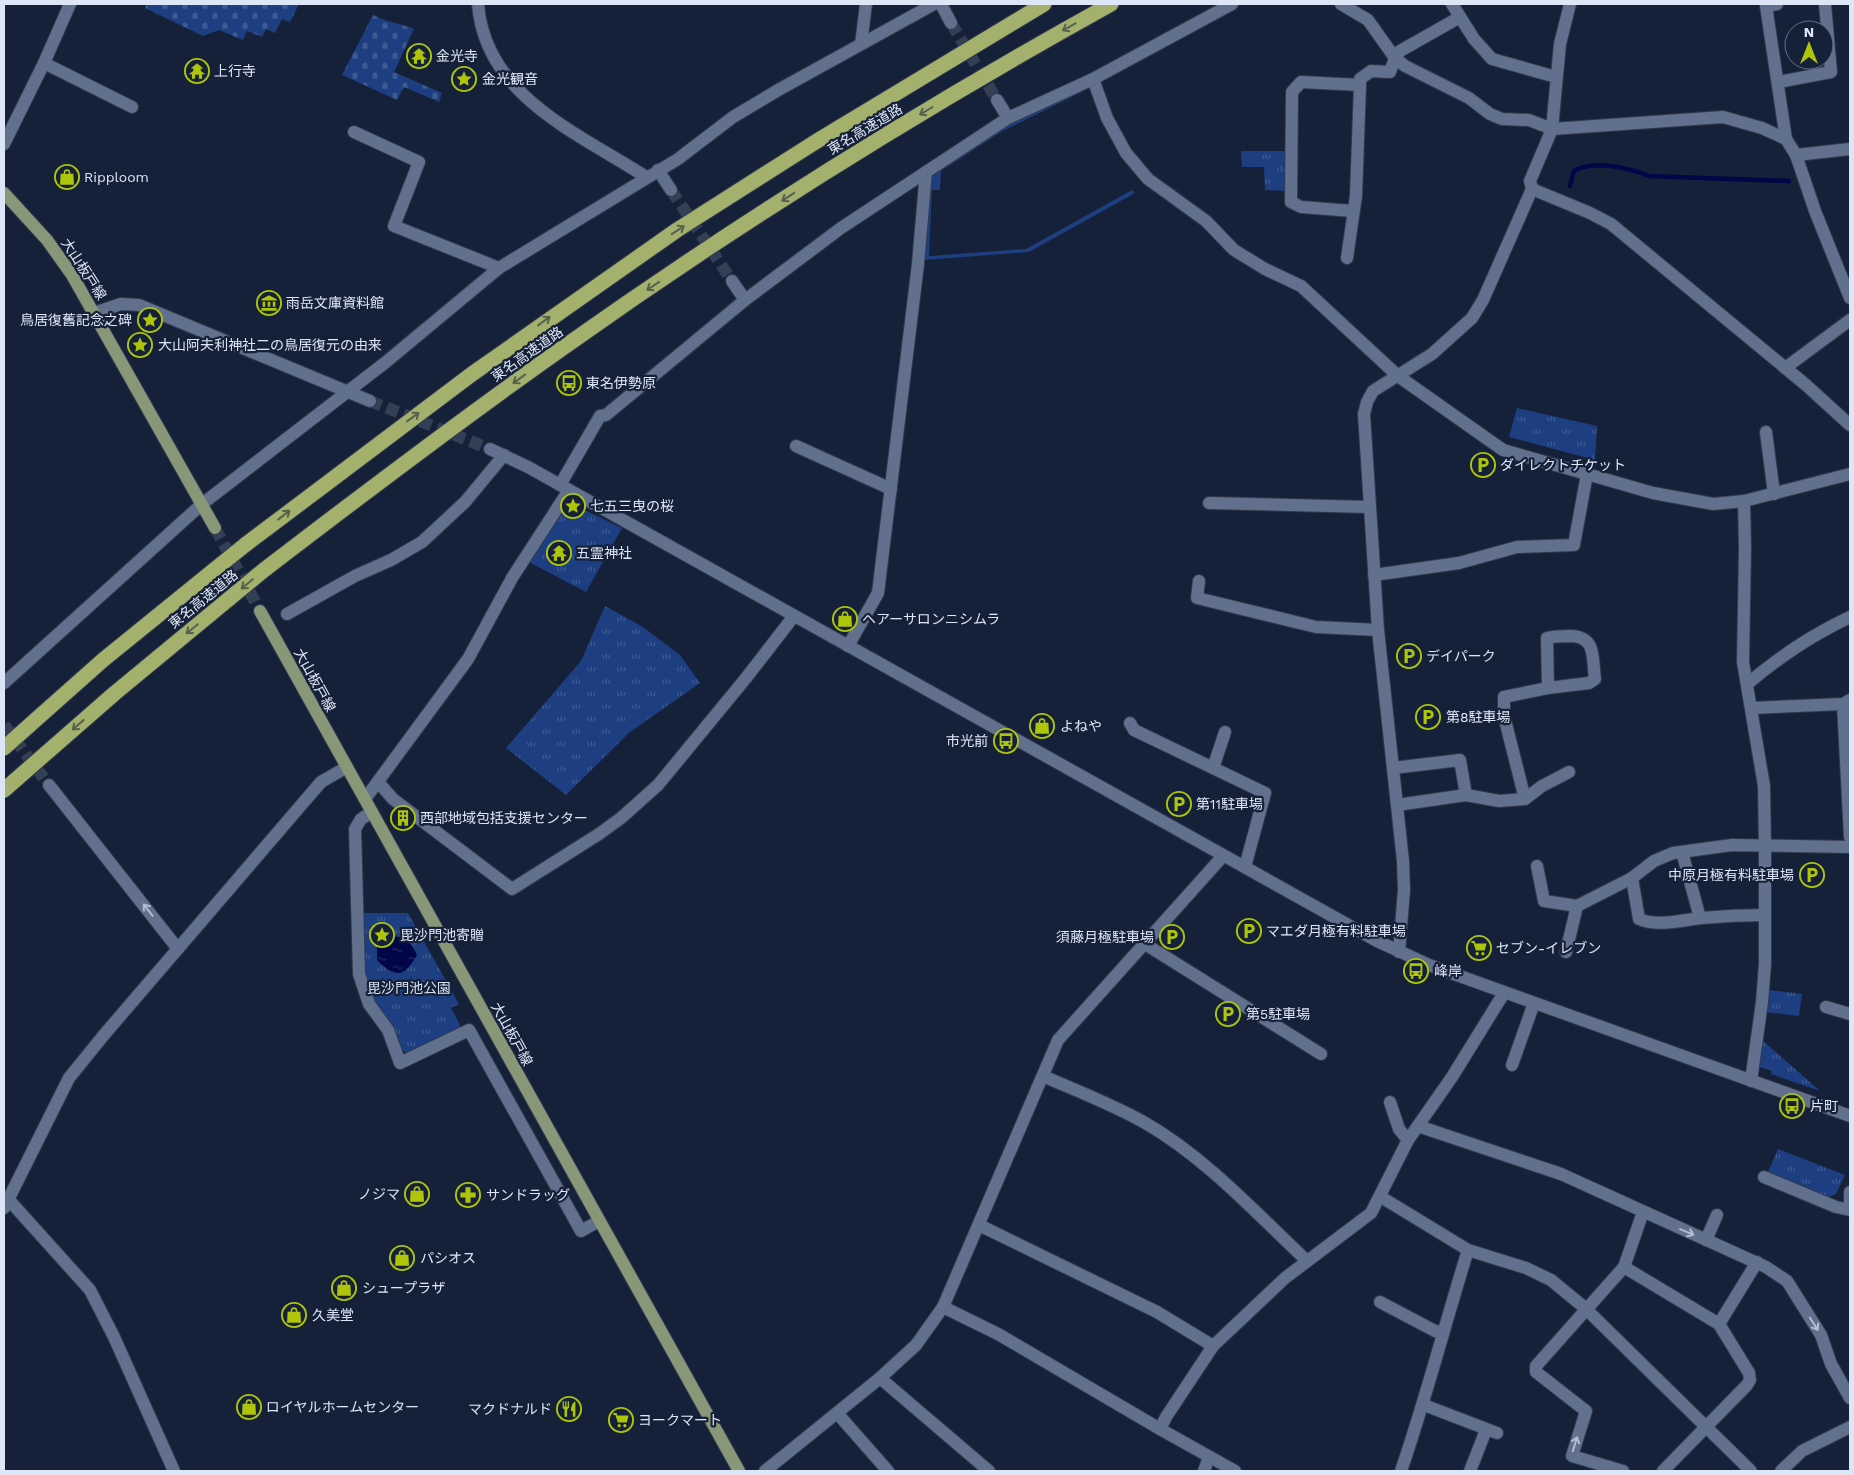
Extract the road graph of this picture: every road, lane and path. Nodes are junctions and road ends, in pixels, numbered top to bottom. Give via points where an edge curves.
1 (70, 4) edge
2 (478, 4) edge
3 (866, 4) edge
4 (911, 4) edge
5 (941, 4) edge
6 (1044, 4) edge
7 (1111, 4) edge
8 (1232, 4) edge
9 (1341, 4) edge
10 (1452, 4) edge
11 (1570, 4) edge
12 (1825, 4) edge
13 (929, 6) edge
14 (1767, 6) edge
15 (1460, 17) junction
16 (952, 23) tunnel mouth
17 (861, 44) junction
18 (1395, 58) junction
19 (44, 64) junction
20 (1556, 77) junction
21 (1093, 79) junction
22 (1778, 82) junction
23 (1360, 85) junction
24 (997, 100) tunnel mouth
25 (132, 107) dead end
26 (1008, 118) junction
27 (1552, 129) junction
28 (354, 132) dead end
29 (1786, 139) junction
30 (4, 144) edge
31 (1850, 149) edge
32 (1796, 155) junction
33 (658, 170) junction
34 (926, 172) junction
35 (646, 177) junction
36 (1532, 189) junction
37 (672, 190) tunnel mouth
38 (4, 193) edge
39 (1354, 211) junction
40 (1347, 258) dead end
41 (499, 268) junction
42 (732, 281) tunnel mouth
43 (1850, 298) edge
44 (745, 300) junction
45 (94, 313) junction
46 (1850, 320) edge
47 (1785, 368) junction
48 (1398, 376) junction
49 (348, 392) junction
50 (370, 401) tunnel mouth
51 (1850, 425) edge
52 (1766, 432) dead end
53 (796, 446) dead end
54 (490, 449) tunnel mouth
55 (504, 455) junction
56 (1587, 474) junction
57 (1850, 474) edge
58 (564, 487) junction
59 (891, 489) junction
60 (1774, 494) junction
61 (1744, 501) junction
62 (202, 504) junction
63 (1216, 507) dead end
64 (1370, 507) junction
65 (215, 528) tunnel mouth
66 (1374, 575) junction
67 (1199, 581) dead end
68 (260, 611) tunnel mouth
69 (287, 614) dead end
70 (794, 616) junction
71 (1850, 617) edge
72 (1378, 630) junction
73 (848, 646) junction
74 (4, 683) edge
75 (1747, 684) junction
76 (1548, 688) junction
77 (1846, 702) edge
78 (1751, 708) junction
79 (1130, 723) dead end
80 (1226, 732) dead end
81 (4, 748) edge
82 (347, 767) junction
83 (1213, 768) junction
84 (1392, 768) junction
85 (1569, 772) dead end
86 (378, 782) junction
87 (49, 786) tunnel mouth
88 (4, 790) edge
89 (1466, 794) junction
90 (1525, 799) junction
91 (365, 800) junction
92 (1397, 805) junction
93 (372, 812) junction
94 (1850, 837) edge
95 (1765, 846) junction
96 (1850, 847) edge
97 (1682, 852) junction
98 (1223, 856) junction
99 (1537, 866) dead end
100 (1245, 868) junction
101 (1632, 878) junction
102 (1577, 906) junction
103 (1765, 915) junction
104 (1700, 918) junction
105 (1145, 944) junction
106 (178, 949) junction
107 (1399, 952) junction
108 (1566, 952) dead end
109 (1504, 992) junction
110 (1534, 1003) junction
111 (1826, 1007) dead end
112 (1850, 1014) edge
113 (1321, 1054) dead end
114 (1512, 1066) dead end
115 (1043, 1076) junction
116 (1751, 1081) junction
117 (1390, 1102) dead end
118 (1850, 1116) edge
119 (1418, 1126) junction
120 (1408, 1140) junction
121 (1764, 1177) dead end
122 (1850, 1192) edge
123 (1381, 1196) junction
124 (1850, 1203) edge
125 (6, 1204) edge
126 (1850, 1210) edge
127 (1643, 1212) junction
128 (1717, 1215) dead end
129 (599, 1221) junction
130 (979, 1225) junction
131 (1706, 1240) junction
132 (1468, 1250) junction
133 (1307, 1261) junction
134 (1758, 1262) junction
135 (1624, 1267) junction
136 (1380, 1302) dead end
137 (943, 1307) junction
138 (1585, 1308) junction
139 (1719, 1324) junction
140 (1442, 1332) junction
141 (1213, 1346) junction
142 (880, 1378) junction
143 (1850, 1398) edge
144 (1424, 1405) junction
145 (837, 1413) junction
146 (1707, 1427) junction
147 (1850, 1427) edge
148 (1160, 1429) junction
149 (1209, 1457) junction
150 (174, 1471) edge
151 (739, 1471) edge
152 (765, 1471) edge
153 (888, 1471) edge
154 (989, 1471) edge
155 (1204, 1471) edge
156 (1236, 1471) edge
157 (1401, 1471) edge
158 (1470, 1471) edge
159 (1623, 1471) edge
160 (1663, 1471) edge
161 (1751, 1471) edge
162 (1780, 1471) edge

1 - 19 street
2 - 35 street via 482,35 494,58 519,91 550,119
3 - 17 street
4 - 13 street
5 - 16 street
81 -> 6 highway, 東名高速道路, bridge via 103,660 245,545 472,374 669,235
7 -> 88 highway, 東名高速道路, bridge via 968,85 833,168 695,257 478,408 264,570
8 - 21 street
9 - 18 street via 1368,20
10 - 15 street
11 - 20 street
12 - 22 street via 1831,72
13 - 17 street
14 - 22 street
15 - 18 street via 1400,51
15 - 20 street via 1492,59
17 - 33 street via 733,118
18 - 23 street via 1390,72 1372,71 1360,79
18 - 27 street via 1469,98 1490,114 1502,119 1529,120
19 - 25 street
19 - 30 street
20 - 27 street
21 - 26 street
21 - 48 street via 1114,132 1126,153 1148,179 1206,222 1234,250 1301,286
22 - 29 street
23 - 39 street
23 - 39 street via 1301,82 1292,92 1292,202 1301,207
24 - 26 street
26 - 34 street
27 - 29 street via 1723,117
27 - 36 street via 1530,181
28 - 41 street via 419,162 394,226
29 - 32 street
31 - 32 street
32 - 43 street
33 - 35 street
33 - 37 street
34 - 44 street via 841,228
34 - 59 street
35 - 41 street
36 - 47 street via 1611,224
36 - 48 street via 1475,313 1447,342
38 - 45 main road, 大山板戸線 via 47,240
39 - 40 street
41 - 49 street
42 - 44 street
44 - 58 street via 606,415 600,416
45 - 49 street via 121,304 139,305
45 - 62 main road, 大山板戸線
46 - 47 street
47 - 51 street
48 - 56 street via 1503,450
48 - 64 street via 1373,391 1364,414
49 - 50 street
49 - 62 street
52 - 60 street
53 - 59 street
54 - 55 street
55 - 58 street
55 - 69 street via 465,502 422,542
56 - 61 street via 1701,503
56 - 66 street via 1574,545 1517,547 1459,563
57 - 60 street
58 - 70 street
58 - 86 street via 468,658
59 - 73 street via 878,593
60 - 61 street
61 - 75 street via 1743,662
62 - 65 main road, 大山板戸線
62 - 74 street
63 - 64 street
64 - 66 street
66 - 72 street
67 - 72 street via 1197,598 1316,628
68 - 82 main road, 大山板戸線
70 - 73 street
70 - 86 street via 658,786 606,829 512,889 393,799
71 - 75 street via 1814,634 1778,657
72 - 84 street
73 - 98 street
75 - 78 street
76 - 76 street via 1589,683 1595,679 1590,644 1586,639 1580,636 1547,638
76 - 90 street via 1504,697 1504,716
77 - 78 street
77 - 94 street
78 - 95 street via 1764,786
79 - 83 street via 1134,730
80 - 83 street
82 - 91 main road, 大山板戸線
82 - 106 street via 321,782
83 - 100 street via 1266,793
84 - 89 street via 1460,760
84 - 92 street
85 - 90 street
86 - 91 street
106 -> 87 street
89 - 90 street via 1500,801
89 - 92 street
91 - 93 main road, 大山板戸線
92 - 107 street via 1404,890
93 - 129 main road, 大山板戸線
93 - 129 street via 361,819 355,829 359,974 369,1004 388,1030 400,1063 469,1030 581,1231
95 - 96 street
95 - 97 street via 1721,845
95 - 103 street
97 - 101 street via 1654,861
97 - 104 street
98 - 100 street
98 - 105 street
99 - 102 street via 1544,901
100 - 107 street
101 - 102 street
101 - 104 street via 1639,919 1668,923
102 - 108 street
103 - 104 street
103 - 116 street via 1762,1002
105 - 113 street
105 - 115 street via 1058,1040
106 - 125 street via 70,1078
107 - 109 street
109 - 110 street
109 - 119 street
110 - 114 street
110 - 116 street
111 - 112 street
115 - 130 street
115 - 133 street via 1147,1124 1178,1145
116 - 118 street
117 - 120 street via 1399,1129
119 - 120 street
119 - 127 street via 1561,1174
120 - 123 street
121 - 126 street
122 - 124 street
123 - 132 street
123 - 133 street via 1371,1213
125 - 150 street via 90,1290
127 -> 131 street
127 - 135 street
128 - 131 street
129 - 151 main road, 大山板戸線
130 - 137 street
130 - 141 street via 1157,1312
131 - 134 street
132 - 138 street via 1539,1273
132 - 140 street
133 - 141 street
134 - 139 street
134 -> 143 street via 1787,1281 1821,1335
135 - 138 street
135 - 139 street
136 - 140 street
137 - 142 street via 916,1345
137 - 148 street via 998,1334
138 - 146 street
159 -> 138 street via 1572,1456 1586,1411 1536,1372 1536,1366
139 - 146 street via 1749,1373 1750,1380
140 - 144 street
141 - 148 street
142 - 145 street
142 - 154 street
144 - 157 street
144 - 158 street via 1491,1432
145 - 152 street
145 - 153 street
146 - 160 street
146 - 161 street
147 - 162 street via 1802,1451
148 - 149 street
149 - 155 street
149 - 156 street

